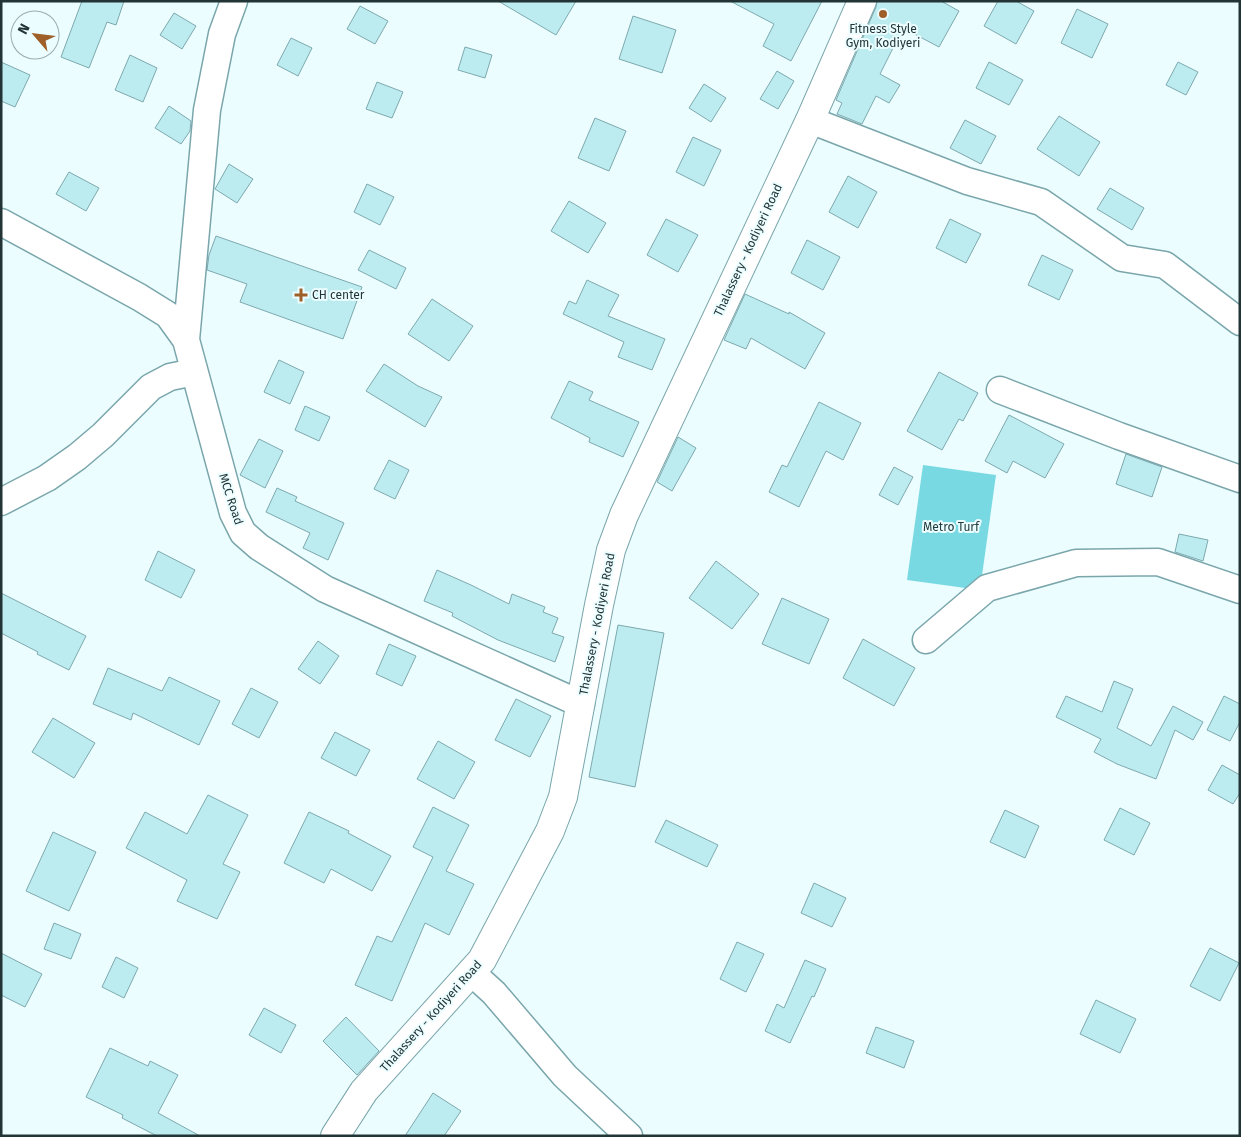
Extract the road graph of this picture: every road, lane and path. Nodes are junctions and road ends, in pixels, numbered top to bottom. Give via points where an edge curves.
1 (862, 1) edge
2 (229, 3) edge
3 (810, 120) junction
4 (1, 222) edge
5 (1240, 322) edge
6 (186, 340) junction
7 (194, 372) junction
8 (1000, 390) dead end
9 (1240, 479) edge
10 (1, 502) edge
11 (1240, 590) edge
12 (926, 640) dead end
13 (582, 704) junction
14 (471, 972) junction
15 (334, 1136) edge
16 (629, 1136) edge

1 - 3 main road, Thalassery - Kodiyeri Road
2 - 6 street via 206,110
3 - 5 street via 966,181 1041,202 1122,258 1165,265
3 - 13 main road, Thalassery - Kodiyeri Road via 624,515 611,550
4 - 6 street, MCC Road via 161,310
6 - 7 street, MCC Road
7 - 10 street via 170,377 151,387 77,457 47,478
7 - 13 street, MCC Road via 233,513 243,533 258,547 325,589
8 - 9 street
11 - 12 street via 1158,562 1076,563 987,588
13 - 14 main road, Thalassery - Kodiyeri Road via 563,797 550,831 482,960
14 - 15 main road, Thalassery - Kodiyeri Road via 364,1091
14 - 16 street via 494,993 565,1076

